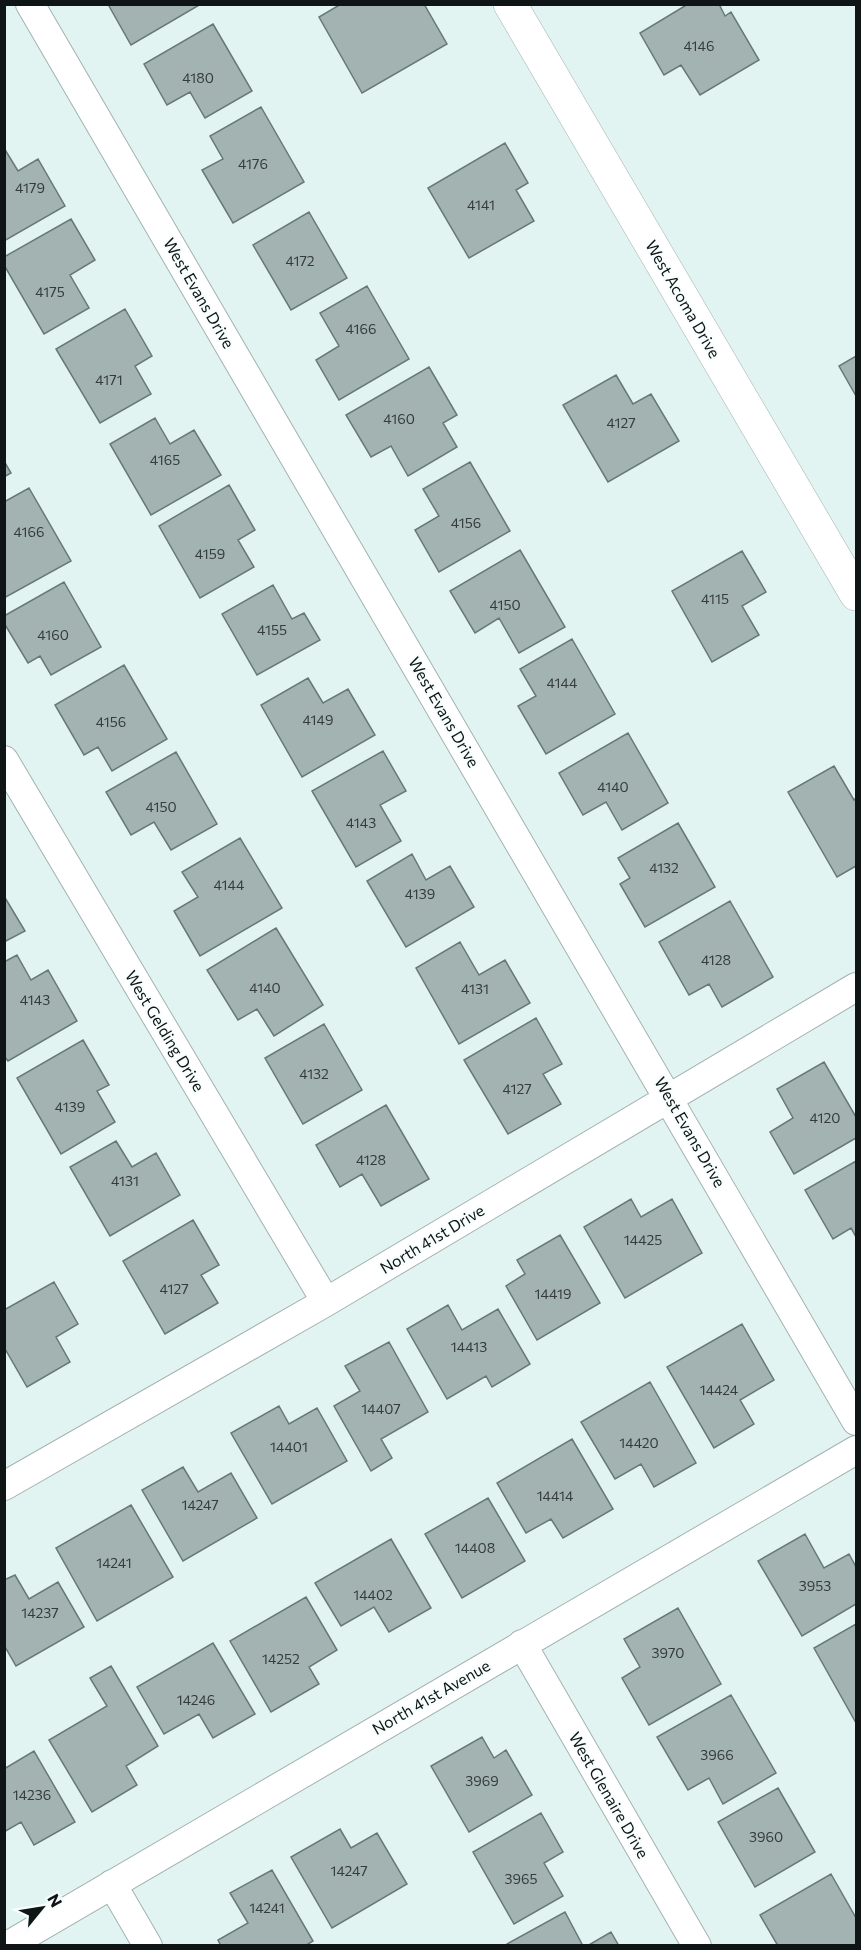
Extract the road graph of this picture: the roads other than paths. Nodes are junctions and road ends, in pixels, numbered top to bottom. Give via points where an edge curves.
1 (30, 4) edge
2 (510, 4) edge
3 (856, 594) edge
4 (4, 759) edge
5 (856, 987) edge
6 (670, 1098) junction
7 (326, 1302) junction
8 (856, 1421) edge
9 (856, 1450) edge
10 (4, 1486) edge
11 (522, 1644) junction
12 (112, 1884) junction
13 (7, 1946) edge
14 (148, 1946) edge
15 (697, 1946) edge

1 - 6 street, West Evans Drive
2 - 3 street, West Acoma Drive
4 - 7 street, West Gelding Drive
5 - 6 street, North 41st Drive
6 - 7 street, North 41st Drive
6 - 8 street, West Evans Drive
7 - 10 street, North 41st Drive
9 - 11 street, North 41st Avenue
11 - 12 street, North 41st Avenue
11 - 15 street, West Glenaire Drive
12 - 13 street, North 41st Avenue
12 - 14 street

